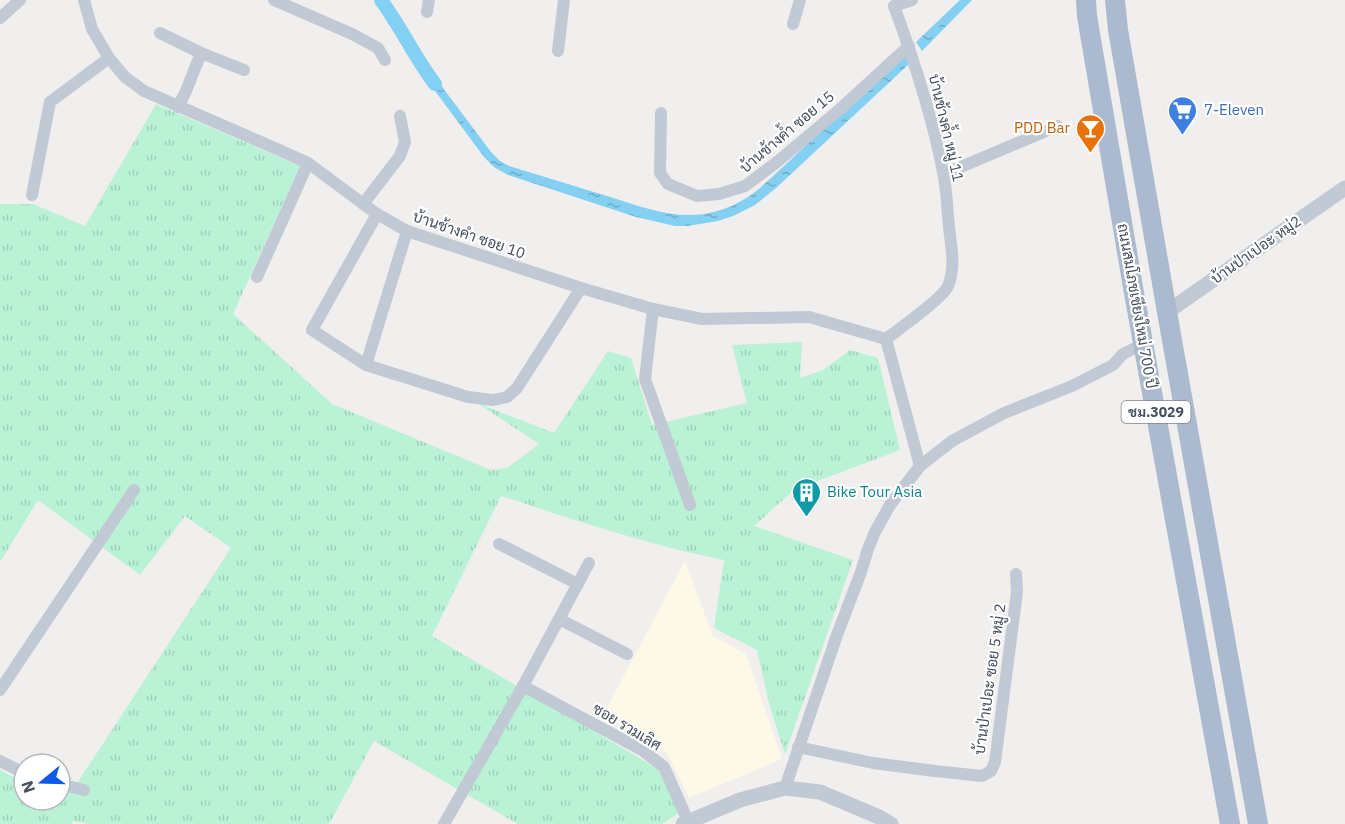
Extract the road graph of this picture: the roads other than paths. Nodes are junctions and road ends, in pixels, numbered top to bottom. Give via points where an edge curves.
1 (20, 0) edge
2 (84, 0) edge
3 (274, 0) edge
4 (564, 0) edge
5 (800, 0) edge
6 (912, 0) edge
7 (1086, 0) edge
8 (1115, 0) edge
9 (890, 3) edge
10 (0, 18) edge
11 (793, 24) dead end
12 (160, 33) dead end
13 (909, 46) junction
14 (558, 51) dead end
15 (201, 53) junction
16 (109, 58) junction
17 (385, 60) dead end
18 (244, 70) dead end
19 (178, 107) junction
20 (661, 113) dead end
21 (400, 116) dead end
22 (1058, 126) dead end
23 (308, 163) junction
24 (944, 174) junction
25 (1345, 188) edge
26 (32, 195) dead end
27 (363, 204) junction
28 (377, 214) junction
29 (407, 231) junction
30 (256, 278) dead end
31 (581, 288) junction
32 (653, 309) junction
33 (1167, 312) junction
34 (886, 339) junction
35 (1144, 348) junction
36 (366, 365) junction
37 (920, 466) junction
38 (134, 490) dead end
39 (690, 505) dead end
40 (499, 544) dead end
41 (590, 563) dead end
42 (1016, 574) dead end
43 (578, 584) junction
44 (559, 619) junction
45 (627, 654) dead end
46 (522, 686) junction
47 (0, 690) edge
48 (798, 747) junction
49 (72, 787) edge
50 (785, 788) junction
51 (84, 790) dead end
52 (686, 823) edge
53 (444, 824) edge
54 (891, 824) edge
55 (1230, 824) edge
56 (1258, 824) edge

1 - 10 street
2 - 16 street, บ้านช้างคำ ซอย 10 via 92,28
3 - 17 street via 378,48
4 - 14 street
5 - 11 street
6 - 9 street
7 - 35 main road, ถนนสมโภชเชียงใหม่ 700 ปี / ชม.3029
8 - 33 main road, ถนนสมโภชเชียงใหม่ 700 ปี / ชม.3029
9 - 13 street, บ้านช้างค้ำ หมู่ 11
12 - 15 street
13 - 20 street, บ้านช้างค้ำ ซอย 15 via 777,162 746,186 719,194 697,196 668,184 660,173
13 - 24 street, บ้านช้างค้ำ หมู่ 11
15 - 18 street
15 - 19 street
16 - 19 street, บ้านช้างคำ ซอย 10 via 124,77
16 - 26 street via 50,102
19 - 23 street, บ้านช้างคำ ซอย 10
21 - 27 street via 405,142 400,156
22 - 24 street
23 - 27 street, บ้านช้างคำ ซอย 10
23 - 30 street
24 - 34 street, บ้านช้างค้ำ หมู่ 11 via 953,261 951,277 938,298
25 - 33 street, บ้านป่าเปอะ หมู่2
27 - 28 street, บ้านช้างคำ ซอย 10
28 - 29 street, บ้านช้างคำ ซอย 10
28 - 36 street via 312,330
29 - 31 street, บ้านช้างคำ ซอย 10
29 - 36 street
31 - 32 street, บ้านช้างคำ ซอย 10
31 - 36 street via 517,388 507,397 468,398
32 - 34 street, บ้านช้างคำ ซอย 10 via 702,319 809,317
32 - 39 street via 645,379
33 - 56 main road, ถนนสมโภชเชียงใหม่ 700 ปี / ชม.3029
34 - 37 street
35 - 37 street via 1123,354 1113,365 1071,386 1004,413 952,441
35 - 55 main road, ถนนสมโภชเชียงใหม่ 700 ปี / ชม.3029
37 - 48 street via 875,531
38 - 47 street
40 - 43 street
41 - 43 street
42 - 48 street, บ้านป่าเปอะ ซอย 5 หมู่ 2 via 1017,592 991,771 982,776 935,771
43 - 44 street
44 - 45 street
44 - 46 street
46 - 52 street, ซอย รวมเลิศ via 642,750 664,767
46 - 53 street
48 - 50 street
49 - 51 street
50 - 52 street via 741,800
50 - 54 street via 820,792

